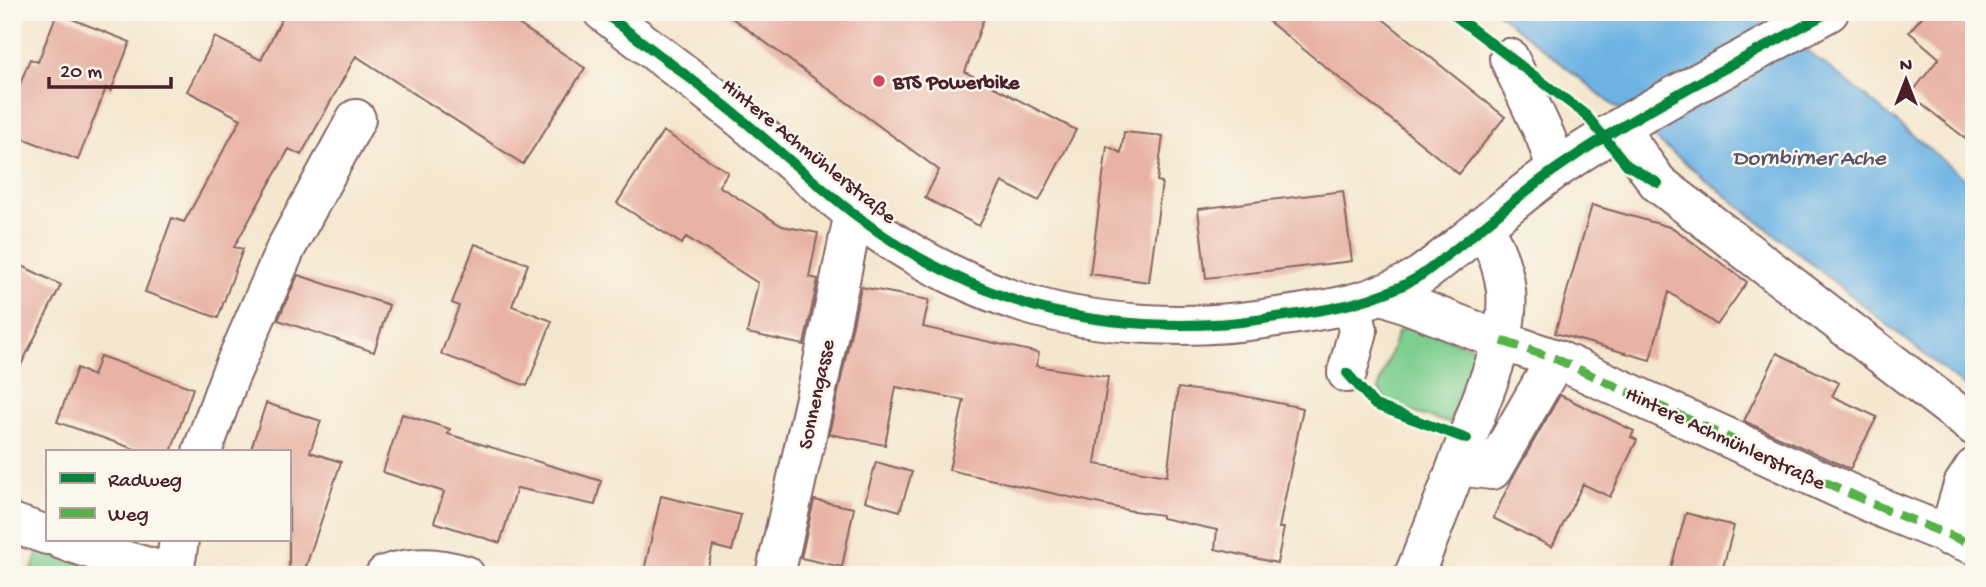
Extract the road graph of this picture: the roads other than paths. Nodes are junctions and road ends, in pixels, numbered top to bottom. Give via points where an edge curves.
1 (603, 12) edge
2 (1817, 19) edge
3 (1509, 58) dead end
4 (356, 119) dead end
5 (1616, 130) junction
6 (1556, 168) junction
7 (854, 214) junction
8 (1483, 226) junction
9 (1366, 299) junction
10 (1503, 341) junction
11 (1556, 359) junction
12 (1347, 373) dead end
13 (1974, 426) edge
14 (203, 450) edge
15 (1457, 466) junction
16 (1974, 468) edge
17 (12, 523) edge
18 (46, 535) edge
19 (1961, 541) edge
20 (68, 542) edge
21 (179, 542) edge
22 (175, 574) edge
23 (385, 575) edge
24 (466, 575) edge
25 (775, 575) edge
26 (1414, 575) edge

1 - 7 street, Hintere Achmühlerstraße
2 - 5 street, Hintere Achmühlerstraße
3 - 6 street
4 - 14 street via 286,248
5 - 6 street, Hintere Achmühlerstraße
5 - 13 street via 1658,183
6 - 8 street, Hintere Achmühlerstraße
7 - 9 street, Hintere Achmühlerstraße via 965,281 1024,304 1075,316 1161,325 1239,323
7 - 25 street, Sonnengasse
8 - 9 street, Hintere Achmühlerstraße via 1420,276
8 - 10 street via 1494,245 1507,294
9 - 10 street, Hintere Achmühlerstraße
9 - 12 street
10 - 11 street, Hintere Achmühlerstraße
10 - 15 street
11 - 15 street via 1492,470
11 - 19 street, Hintere Achmühlerstraße
15 - 26 street
16 - 19 street, Hintere Achmühlerstraße via 1963,485
17 - 18 street
20 - 22 street
21 - 22 street
23 - 24 street via 405,568

